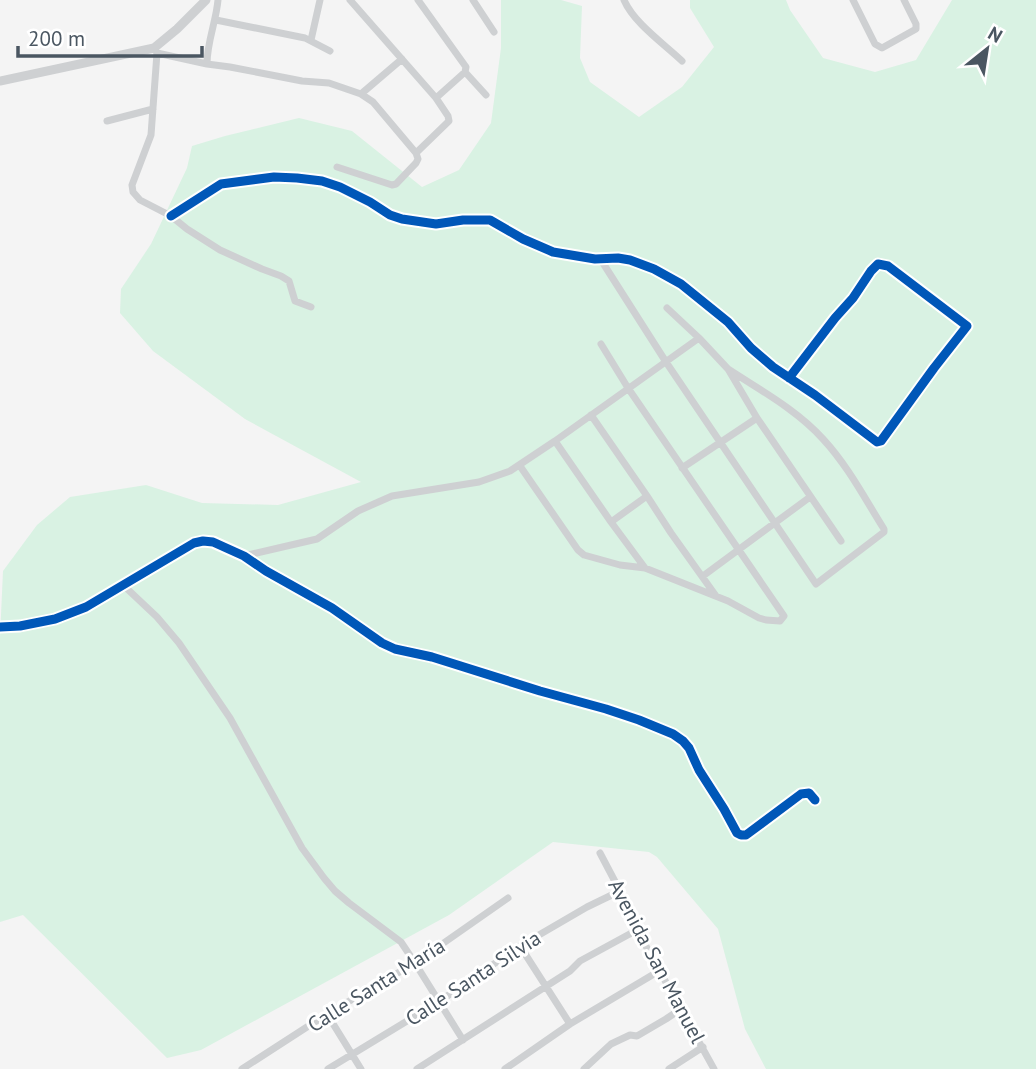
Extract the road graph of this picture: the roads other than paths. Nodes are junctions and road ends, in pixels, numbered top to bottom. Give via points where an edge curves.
1 (206, 0) edge
2 (218, 0) edge
3 (320, 0) edge
4 (350, 0) edge
5 (418, 0) edge
6 (473, 0) edge
7 (624, 0) edge
8 (853, 0) edge
9 (904, 0) edge
10 (216, 20) junction
11 (494, 32) dead end
12 (311, 40) junction
13 (155, 51) junction
14 (330, 51) dead end
15 (402, 59) junction
16 (682, 61) dead end
17 (206, 64) junction
18 (465, 72) junction
19 (0, 81) edge
20 (361, 94) junction
21 (486, 95) dead end
22 (436, 98) junction
23 (153, 110) junction
24 (107, 121) dead end
25 (416, 153) junction
26 (337, 167) dead end
27 (171, 216) junction
28 (601, 260) junction
29 (311, 307) dead end
30 (667, 308) dead end
31 (699, 338) junction
32 (601, 344) dead end
33 (666, 362) junction
34 (728, 369) junction
35 (789, 378) junction
36 (628, 388) junction
37 (591, 415) junction
38 (757, 418) junction
39 (555, 441) junction
40 (720, 443) junction
41 (520, 466) junction
42 (682, 468) junction
43 (647, 496) junction
44 (810, 497) junction
45 (611, 522) junction
46 (774, 524) junction
47 (841, 541) dead end
48 (739, 550) junction
49 (244, 556) junction
50 (645, 568) junction
51 (703, 576) junction
52 (122, 584) junction
53 (716, 596) junction
54 (0, 627) edge
55 (816, 800) dead end
56 (600, 853) dead end
57 (620, 891) junction
58 (508, 898) dead end
59 (636, 930) junction
60 (520, 946) junction
61 (415, 963) junction
62 (659, 971) junction
63 (546, 985) junction
64 (440, 1002) junction
65 (681, 1009) junction
66 (327, 1014) junction
67 (570, 1024) junction
68 (463, 1040) junction
69 (703, 1047) junction
70 (351, 1055) junction
71 (244, 1069) edge
72 (328, 1069) edge
73 (361, 1069) edge
74 (417, 1069) edge
75 (505, 1069) edge
76 (584, 1069) edge
77 (669, 1069) edge
78 (714, 1069) edge

1 - 13 street
2 - 10 street
3 - 12 street
4 - 15 street
5 - 18 street via 466,67
6 - 11 street
7 - 16 street via 636,20
8 - 9 street via 875,44 882,48 916,29
10 - 12 street
10 - 17 street
12 - 14 street
13 - 17 street
13 - 19 street
13 - 23 street
15 - 20 street
15 - 22 street
17 - 20 street via 329,83
18 - 21 street
18 - 22 street
20 - 25 street
22 - 25 street via 449,121
23 - 24 street
23 - 27 street via 149,141 132,190 140,200
25 - 26 street via 416,163 392,185
27 - 28 street via 221,184 297,178 344,188 402,219 436,224 490,220 546,250
27 - 29 street via 220,250 281,275 289,281 295,301
28 - 33 street
28 - 35 street via 630,260 674,279
30 - 31 street
31 - 33 street
31 - 34 street
32 - 36 street
33 - 36 street
33 - 40 street
34 - 38 street
34 - 46 street via 798,416 822,438 884,532 816,584
35 - 35 street via 881,441 967,326 888,266 878,264
36 - 37 street
36 - 42 street
37 - 39 street
37 - 43 street
38 - 40 street
38 - 44 street
39 - 41 street
39 - 45 street
40 - 42 street
40 - 46 street
41 - 49 street via 479,482 392,496 358,511 317,539
41 - 50 street via 584,555
42 - 48 street
43 - 45 street
43 - 51 street
44 - 46 street
44 - 47 street
45 - 50 street
46 - 48 street
48 - 51 street
48 - 53 street via 784,616 780,621 766,620
49 - 52 street via 213,542 194,542
49 - 55 street via 395,649 606,709 673,734 689,748 741,835 801,794 808,793
50 - 53 street
51 - 53 street
52 - 54 street via 86,607 55,619
52 - 61 street via 172,635 230,718 302,848 324,878 401,942
56 - 57 street, Avenida San Manuel
57 - 59 street, Avenida San Manuel
57 - 60 street, Calle Santa Silvia
58 - 61 street, Calle Santa María
59 - 62 street, Avenida San Manuel
59 - 63 street
60 - 63 street
60 - 64 street, Calle Santa Silvia
61 - 64 street
61 - 66 street, Calle Santa María
62 - 65 street, Avenida San Manuel
62 - 67 street
63 - 67 street
63 - 68 street
64 - 68 street
64 - 70 street, Calle Santa Silvia
65 - 69 street, Avenida San Manuel
65 - 76 street via 637,1036 611,1044
66 - 70 street
66 - 71 street, Calle Santa María
67 - 75 street
68 - 74 street
69 - 77 street
69 - 78 street, Avenida San Manuel
70 - 72 street, Calle Santa Silvia
70 - 73 street

